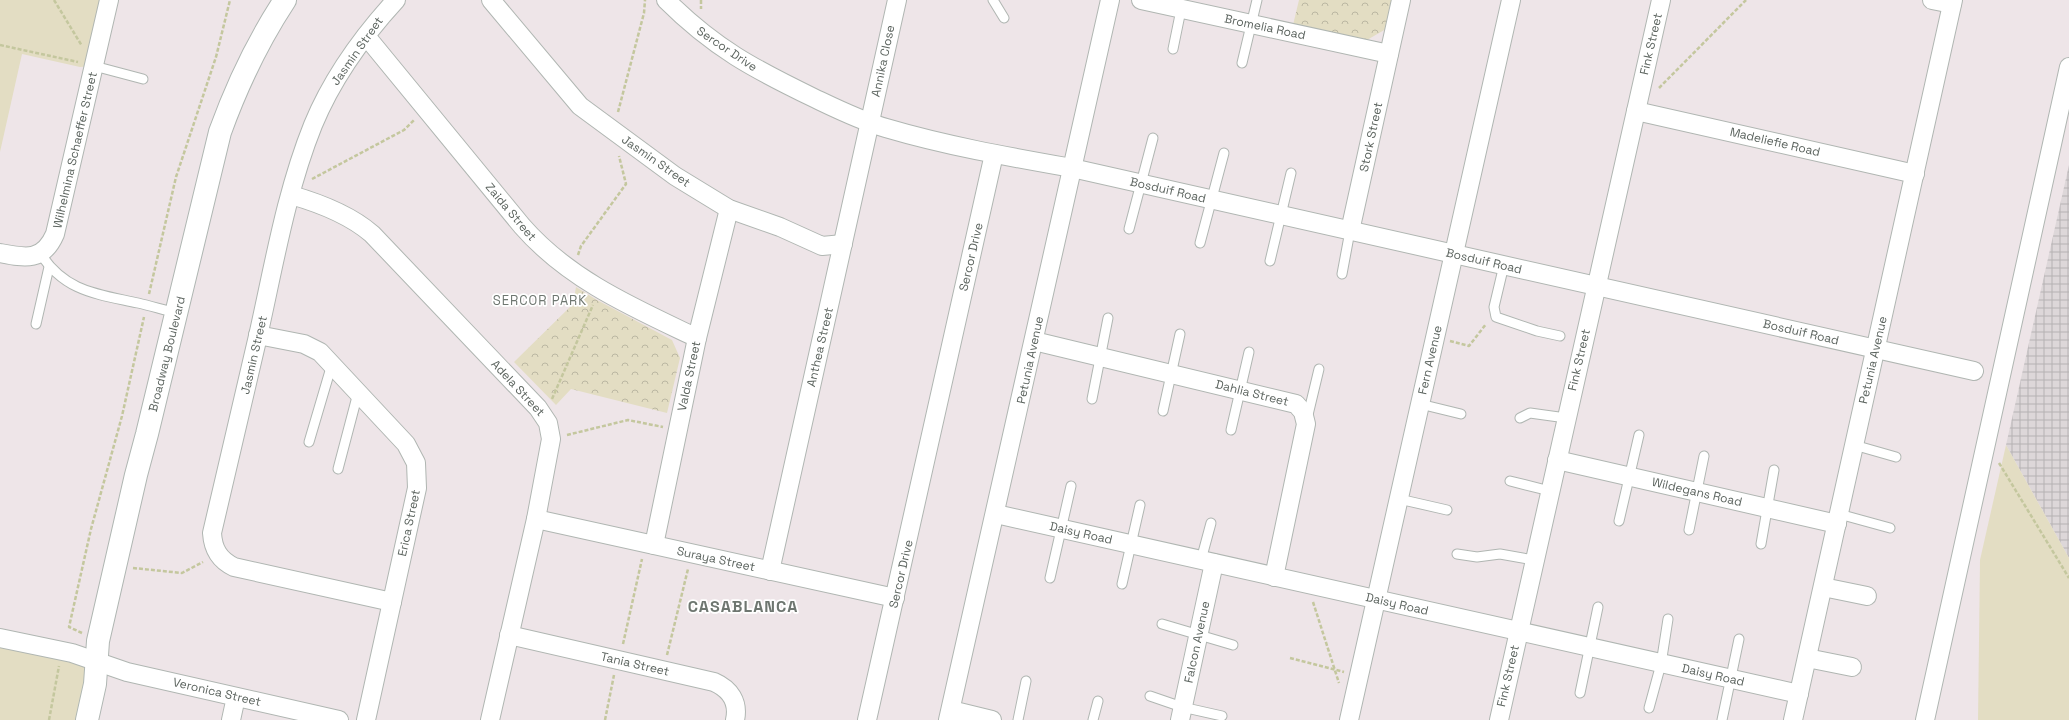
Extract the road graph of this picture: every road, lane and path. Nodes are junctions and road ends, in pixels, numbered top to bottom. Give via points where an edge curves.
1 (54, 0) edge
2 (109, 0) edge
3 (230, 0) edge
4 (285, 0) edge
5 (396, 0) edge
6 (491, 0) edge
7 (666, 0) edge
8 (897, 0) edge
9 (993, 0) edge
10 (1110, 0) edge
11 (1140, 0) edge
12 (1257, 0) edge
13 (1401, 0) edge
14 (1511, 0) edge
15 (1661, 0) edge
16 (1746, 0) edge
17 (1932, 0) edge
18 (1953, 2) edge
19 (1182, 5) edge
20 (1004, 18) dead end
21 (1251, 24) junction
22 (366, 36) junction
23 (0, 45) edge
24 (1173, 49) dead end
25 (1389, 54) junction
26 (1242, 64) dead end
27 (94, 66) junction
28 (2069, 67) edge
29 (144, 79) dead end
30 (1657, 90) dead end
31 (426, 109) junction
32 (1636, 111) junction
33 (870, 122) junction
34 (1153, 138) dead end
35 (1224, 153) dead end
36 (994, 154) junction
37 (1072, 168) junction
38 (1291, 173) dead end
39 (1915, 174) junction
40 (1140, 183) junction
41 (291, 195) junction
42 (1211, 199) junction
43 (729, 209) junction
44 (1281, 215) junction
45 (1129, 229) dead end
46 (1350, 230) junction
47 (1200, 243) dead end
48 (843, 244) junction
49 (0, 252) edge
50 (1454, 254) junction
51 (45, 260) junction
52 (1270, 261) dead end
53 (1504, 265) junction
54 (1342, 274) dead end
55 (1596, 286) junction
56 (600, 290) junction
57 (148, 300) dead end
58 (177, 313) junction
59 (1494, 314) junction
60 (145, 316) dead end
61 (1108, 318) dead end
62 (36, 324) dead end
63 (1180, 334) dead end
64 (258, 336) junction
65 (1560, 336) dead end
66 (1435, 337) junction
67 (697, 338) junction
68 (1034, 341) junction
69 (1876, 348) junction
70 (1249, 352) dead end
71 (1100, 357) junction
72 (332, 364) junction
73 (1319, 369) dead end
74 (1974, 371) dead end
75 (1170, 373) junction
76 (1240, 389) junction
77 (358, 393) junction
78 (1092, 399) dead end
79 (1420, 404) junction
80 (1163, 411) dead end
81 (1461, 414) dead end
82 (544, 415) junction
83 (1520, 418) dead end
84 (1566, 418) junction
85 (1306, 424) junction
86 (1231, 430) dead end
87 (678, 431) junction
88 (1639, 435) dead end
89 (551, 439) junction
90 (309, 442) dead end
91 (1986, 444) junction
92 (1854, 445) junction
93 (1704, 456) dead end
94 (1896, 457) dead end
95 (1557, 460) junction
96 (338, 470) dead end
97 (1774, 470) dead end
98 (1628, 476) junction
99 (1510, 481) dead end
100 (1071, 486) dead end
101 (1550, 491) junction
102 (1697, 492) junction
103 (1399, 499) junction
104 (1140, 504) dead end
105 (1768, 508) junction
106 (1447, 510) dead end
107 (996, 514) junction
108 (536, 519) junction
109 (1838, 519) junction
110 (1619, 521) dead end
111 (1211, 523) dead end
112 (1890, 528) dead end
113 (1061, 529) junction
114 (1689, 530) dead end
115 (650, 544) junction
116 (1761, 544) dead end
117 (1131, 545) junction
118 (217, 553) junction
119 (692, 554) junction
120 (1457, 554) dead end
121 (1534, 560) junction
122 (1207, 562) junction
123 (115, 566) junction
124 (770, 571) junction
125 (1274, 577) junction
126 (1050, 578) dead end
127 (2069, 578) edge
128 (1122, 584) dead end
129 (1307, 584) junction
130 (1822, 587) junction
131 (1867, 596) dead end
132 (896, 598) junction
133 (1376, 599) junction
134 (392, 602) junction
135 (1598, 607) dead end
136 (1668, 619) dead end
137 (1162, 624) dead end
138 (70, 627) junction
139 (1518, 632) junction
140 (509, 635) junction
141 (1198, 635) junction
142 (0, 638) edge
143 (1739, 639) dead end
144 (1233, 645) dead end
145 (1589, 648) junction
146 (62, 651) junction
147 (97, 651) junction
148 (1290, 658) dead end
149 (1807, 658) junction
150 (618, 660) junction
151 (1661, 664) junction
152 (1852, 667) dead end
153 (1336, 670) junction
154 (668, 672) junction
155 (1359, 676) junction
156 (1731, 679) junction
157 (1026, 681) dead end
158 (1339, 684) dead end
159 (1580, 693) dead end
160 (1799, 694) junction
161 (1150, 696) dead end
162 (236, 697) junction
163 (1098, 701) dead end
164 (1649, 708) dead end
165 (1181, 713) edge
166 (950, 715) edge
167 (1222, 716) dead end
168 (48, 720) edge
169 (87, 720) edge
170 (231, 720) edge
171 (339, 720) edge
172 (366, 720) edge
173 (490, 720) edge
174 (605, 720) edge
175 (735, 720) edge
176 (868, 720) edge
177 (992, 720) edge
178 (1018, 720) edge
179 (1093, 720) edge
180 (1349, 720) edge
181 (1499, 720) edge
182 (1722, 720) edge
183 (1793, 720) edge
184 (1925, 720) edge

1 - 27 path
2 - 27 street, Wilhelmina Schaeffer Street
3 - 57 path via 216,57 176,177
4 - 58 street, Broadway Boulevard via 252,55 223,124
5 - 22 street, Jasmin Street
6 - 43 street, Jasmin Street via 580,106 675,176
7 - 33 street, Sercor Drive via 702,34 736,58 844,112
8 - 33 street, Annika Close
9 - 20 lane
10 - 37 street, Petunia Avenue
11 - 19 street, Bromelia Road
12 - 21 lane
13 - 25 street, Stork Street
14 - 50 street, Fern Avenue
15 - 32 street, Fink Street
16 - 30 path
17 - 18 street
18 - 39 street, Petunia Avenue
19 - 21 street, Bromelia Road
19 - 24 lane
21 - 25 street, Bromelia Road
21 - 26 lane
22 - 31 street, Zaida Street
22 - 41 street, Jasmin Street via 339,74 322,107 304,148
23 - 27 path
25 - 46 street, Stork Street
27 - 29 lane
27 - 51 street, Wilhelmina Schaeffer Street via 55,234 47,248
28 - 91 street
31 - 41 path via 404,130 312,179
31 - 56 street, Zaida Street via 532,238
32 - 39 street, Madeliefie Road
32 - 55 street, Fink Street
33 - 36 street, Sercor Drive via 885,128
33 - 48 street, Anthea Street
34 - 40 lane
35 - 42 lane
36 - 37 street, Bosduif Road
36 - 132 street, Sercor Drive
37 - 40 street, Bosduif Road
37 - 68 street, Petunia Avenue
38 - 44 lane
39 - 69 street, Petunia Avenue
40 - 42 street, Bosduif Road
40 - 45 lane
41 - 64 street, Jasmin Street
41 - 82 street, Adela Street via 352,219 372,234
42 - 44 street, Bosduif Road
42 - 47 lane
43 - 48 street, Jasmin Street via 780,227 822,246
43 - 67 street, Valda Street
44 - 46 street, Bosduif Road
44 - 52 lane
46 - 50 street, Bosduif Road
46 - 54 lane, Stork Street
48 - 124 street, Anthea Street
49 - 51 street
50 - 53 street, Bosduif Road
50 - 66 street, Fern Avenue
51 - 58 lane via 71,284 94,294
51 - 62 lane
53 - 55 street, Bosduif Road
53 - 59 lane
55 - 69 street, Bosduif Road
55 - 84 street, Fink Street
56 - 67 street, Zaida Street
56 - 82 path
58 - 123 street, Broadway Boulevard
59 - 65 lane via 1501,320
59 - 66 path via 1469,346
60 - 138 path via 122,416 91,529
61 - 71 lane
63 - 75 lane
64 - 72 street, Erica Street via 310,346
64 - 118 street, Jasmin Street via 212,533
66 - 79 street, Fern Avenue
67 - 87 street, Valda Street
68 - 71 street, Dahlia Street
68 - 107 street, Petunia Avenue
69 - 74 street, Bosduif Road
69 - 92 street, Petunia Avenue
70 - 76 lane
71 - 75 street, Dahlia Street
71 - 78 lane
72 - 77 street, Erica Street
72 - 90 lane
73 - 85 lane
75 - 76 street, Dahlia Street
75 - 80 lane
76 - 85 street, Dahlia Street via 1296,404 1304,412
76 - 86 lane
77 - 96 lane
77 - 134 street, Erica Street via 406,444 416,463 418,475
79 - 81 lane
79 - 103 street, Fern Avenue
82 - 89 street, Adela Street
83 - 84 lane via 1530,413
84 - 95 street, Fink Street
85 - 125 street
87 - 89 path via 628,420
87 - 115 street, Valda Street
88 - 98 lane
89 - 108 street, Adela Street
91 - 127 path via 2004,469
91 - 184 street
92 - 94 lane
92 - 109 street, Petunia Avenue
93 - 102 lane
95 - 98 street, Wildegans Road
95 - 101 street, Fink Street
97 - 105 lane
98 - 102 street, Wildegans Road
98 - 110 lane
99 - 101 lane
100 - 113 lane
101 - 121 street, Fink Street
102 - 105 street, Wildegans Road
102 - 114 lane
103 - 106 lane
103 - 133 street, Fern Avenue
104 - 117 lane
105 - 109 street, Wildegans Road
105 - 116 lane
107 - 113 street, Daisy Road
107 - 166 street, Petunia Avenue
108 - 115 street, Suraya Street
108 - 140 street, Adela Street
109 - 112 lane
109 - 130 street, Petunia Avenue
111 - 122 lane
113 - 117 street, Daisy Road
113 - 126 lane
115 - 119 street, Suraya Street
115 - 150 path
117 - 122 street, Daisy Road
117 - 128 lane
118 - 123 path via 182,573
118 - 134 street via 234,567
119 - 124 street, Suraya Street
119 - 154 path via 666,653
120 - 121 lane via 1477,557 1500,554
121 - 139 street, Fink Street
122 - 125 street, Daisy Road
122 - 141 street, Falcon Avenue
123 - 147 street, Broadway Boulevard
124 - 132 street, Suraya Street
125 - 129 street, Daisy Road
129 - 133 street, Daisy Road
129 - 153 path
130 - 131 street
130 - 149 street, Petunia Avenue
132 - 176 street, Sercor Drive
133 - 139 street, Daisy Road
133 - 155 street, Fern Avenue
134 - 172 street, Erica Street
135 - 145 lane
136 - 151 lane
137 - 141 lane
138 - 146 path
138 - 147 path
139 - 145 street, Daisy Road
139 - 181 street, Fink Street
140 - 150 street, Tania Street
140 - 173 street, Adela Street
141 - 144 lane
141 - 165 street, Falcon Avenue
142 - 146 street, Veronica Street
143 - 156 lane
145 - 151 street, Daisy Road
145 - 159 lane
146 - 147 street, Veronica Street
146 - 168 path
147 - 162 street, Veronica Street via 127,672
147 - 169 street, Broadway Boulevard via 95,684
148 - 153 path
149 - 152 street
149 - 160 street, Petunia Avenue
150 - 154 street, Tania Street
150 - 174 path
151 - 156 street, Daisy Road
151 - 164 lane
153 - 155 path
153 - 158 path
154 - 175 street, Tania Street via 714,682 726,689 734,701
155 - 180 street, Fern Avenue
156 - 160 street, Daisy Road
156 - 182 lane
157 - 178 lane
160 - 183 street, Petunia Avenue
161 - 165 lane
162 - 170 street
162 - 171 street, Veronica Street
163 - 179 lane
165 - 167 lane
166 - 177 street

